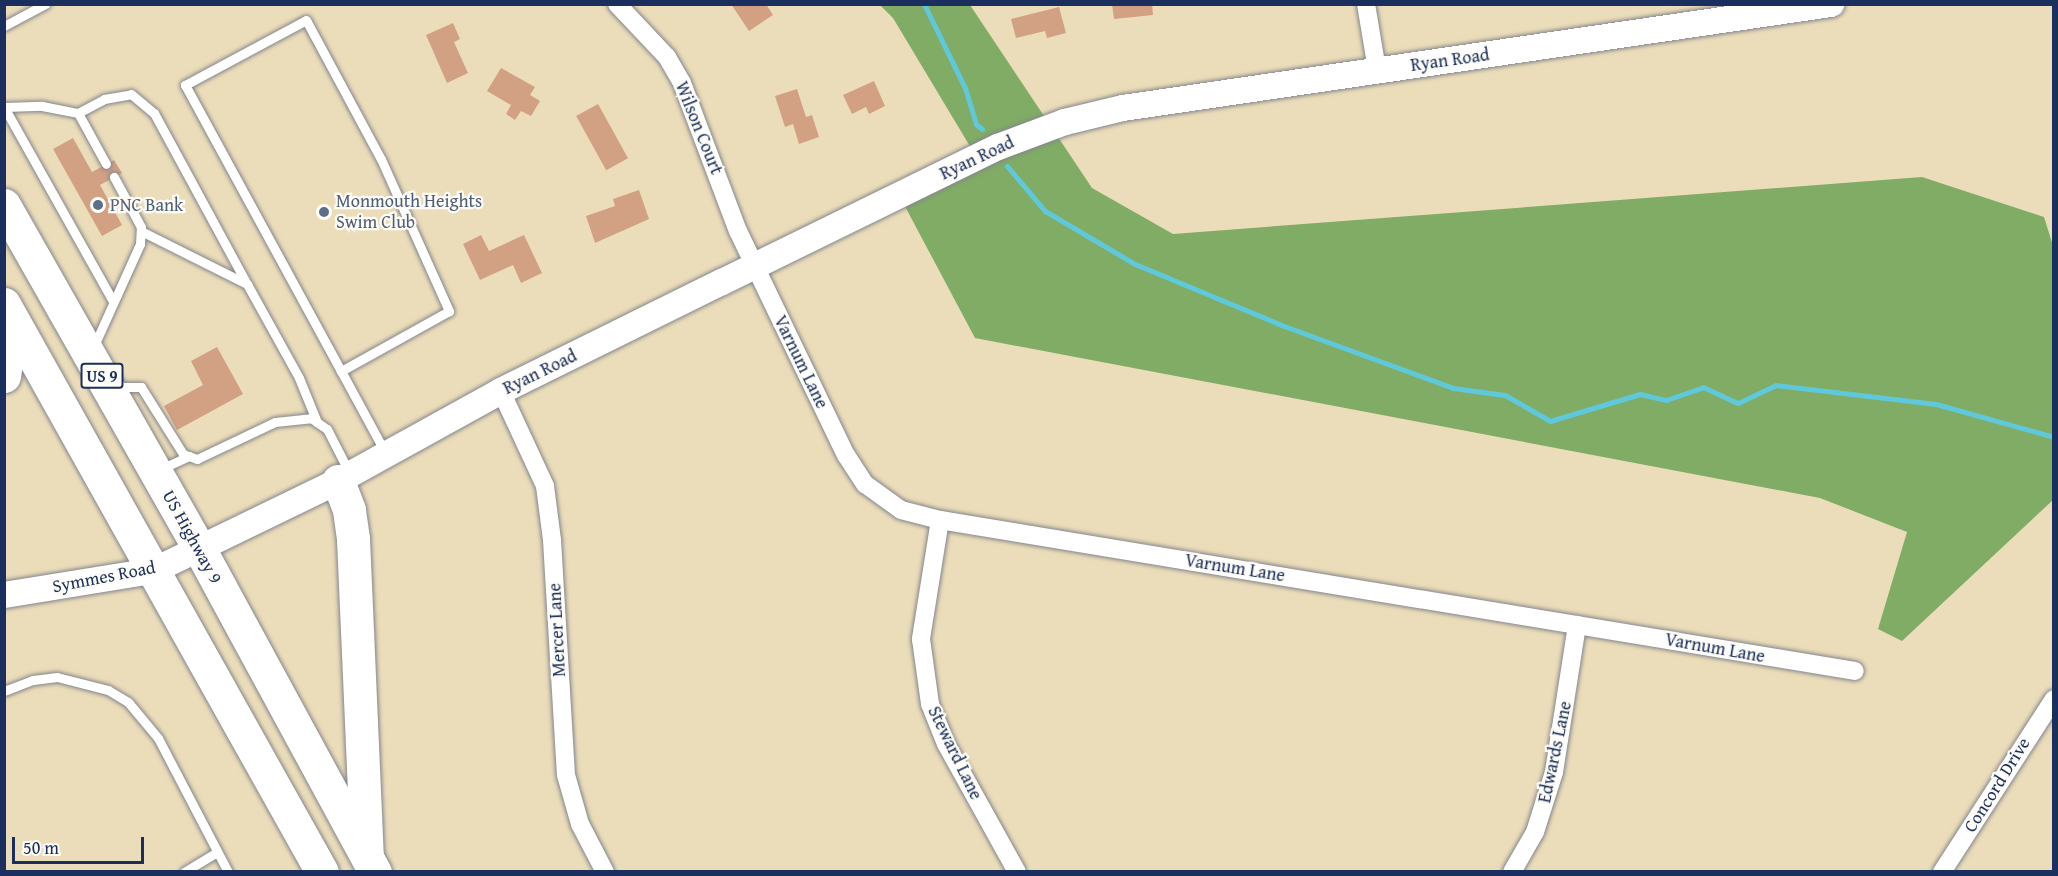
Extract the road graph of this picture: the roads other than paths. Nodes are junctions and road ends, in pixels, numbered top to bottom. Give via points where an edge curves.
1 (45, 4) edge
2 (617, 4) edge
3 (1366, 4) edge
4 (1831, 4) edge
5 (4, 26) edge
6 (1377, 70) junction
7 (4, 107) edge
8 (78, 113) junction
9 (106, 164) dead end
10 (114, 177) dead end
11 (4, 205) edge
12 (141, 231) junction
13 (755, 267) junction
14 (247, 284) junction
15 (113, 301) junction
16 (8, 313) edge
17 (90, 356) junction
18 (341, 371) junction
19 (4, 376) edge
20 (108, 388) junction
21 (501, 391) junction
22 (317, 422) junction
23 (386, 454) junction
24 (189, 456) junction
25 (156, 472) junction
26 (344, 478) junction
27 (940, 520) junction
28 (199, 548) junction
29 (153, 571) junction
30 (4, 595) edge
31 (1577, 625) junction
32 (1855, 671) dead end
33 (4, 691) edge
34 (2054, 699) edge
35 (216, 852) junction
36 (371, 863) edge
37 (184, 872) edge
38 (228, 872) edge
39 (322, 872) edge
40 (605, 872) edge
41 (1017, 872) edge
42 (1512, 872) edge
43 (1942, 872) edge

1 - 5 lane
2 - 13 street, Wilson Court via 667,57 682,83
3 - 6 street
4 - 6 street, Ryan Road
6 - 13 street, Ryan Road via 1123,108 1065,122 998,147
7 - 8 lane via 42,106
7 - 15 lane
8 - 9 lane
8 - 14 lane via 104,99 131,94 154,112
10 - 12 lane
11 - 17 highway, US Highway 9 / US 9
12 - 14 lane
12 - 15 lane via 140,244
13 - 21 street, Ryan Road
13 - 27 street, Varnum Lane via 857,474 891,505
14 - 22 lane via 299,378
15 - 17 lane
16 - 19 highway
16 - 29 highway, US 9 via 56,392
17 - 20 highway, US Highway 9 / US 9
18 - 18 lane via 449,311 381,159 306,20 185,85
18 - 23 lane
20 - 24 lane via 125,384 141,387 183,454
20 - 25 highway, US Highway 9 / US 9
21 - 23 street, Ryan Road
21 - 40 street, Mercer Lane via 540,468 547,495 566,775 580,824
22 - 24 lane via 311,417 295,417 197,459
22 - 26 lane via 327,429
23 - 26 street, Ryan Road
24 - 25 lane
25 - 28 highway, US Highway 9 / US 9
26 - 28 street, Ryan Road
26 - 36 highway via 353,539
27 - 31 street, Varnum Lane
27 - 41 street, Steward Lane via 921,639 930,704 946,744
28 - 29 street, Symmes Road
28 - 36 highway, US Highway 9 / US 9
29 - 30 street, Symmes Road
29 - 39 highway, US 9
31 - 32 street, Varnum Lane
31 - 42 street, Edwards Lane via 1554,772 1535,832
33 - 35 lane via 33,680 57,677 108,690 128,702 163,746 197,807
34 - 43 street, Concord Drive
35 - 37 lane
35 - 38 lane

